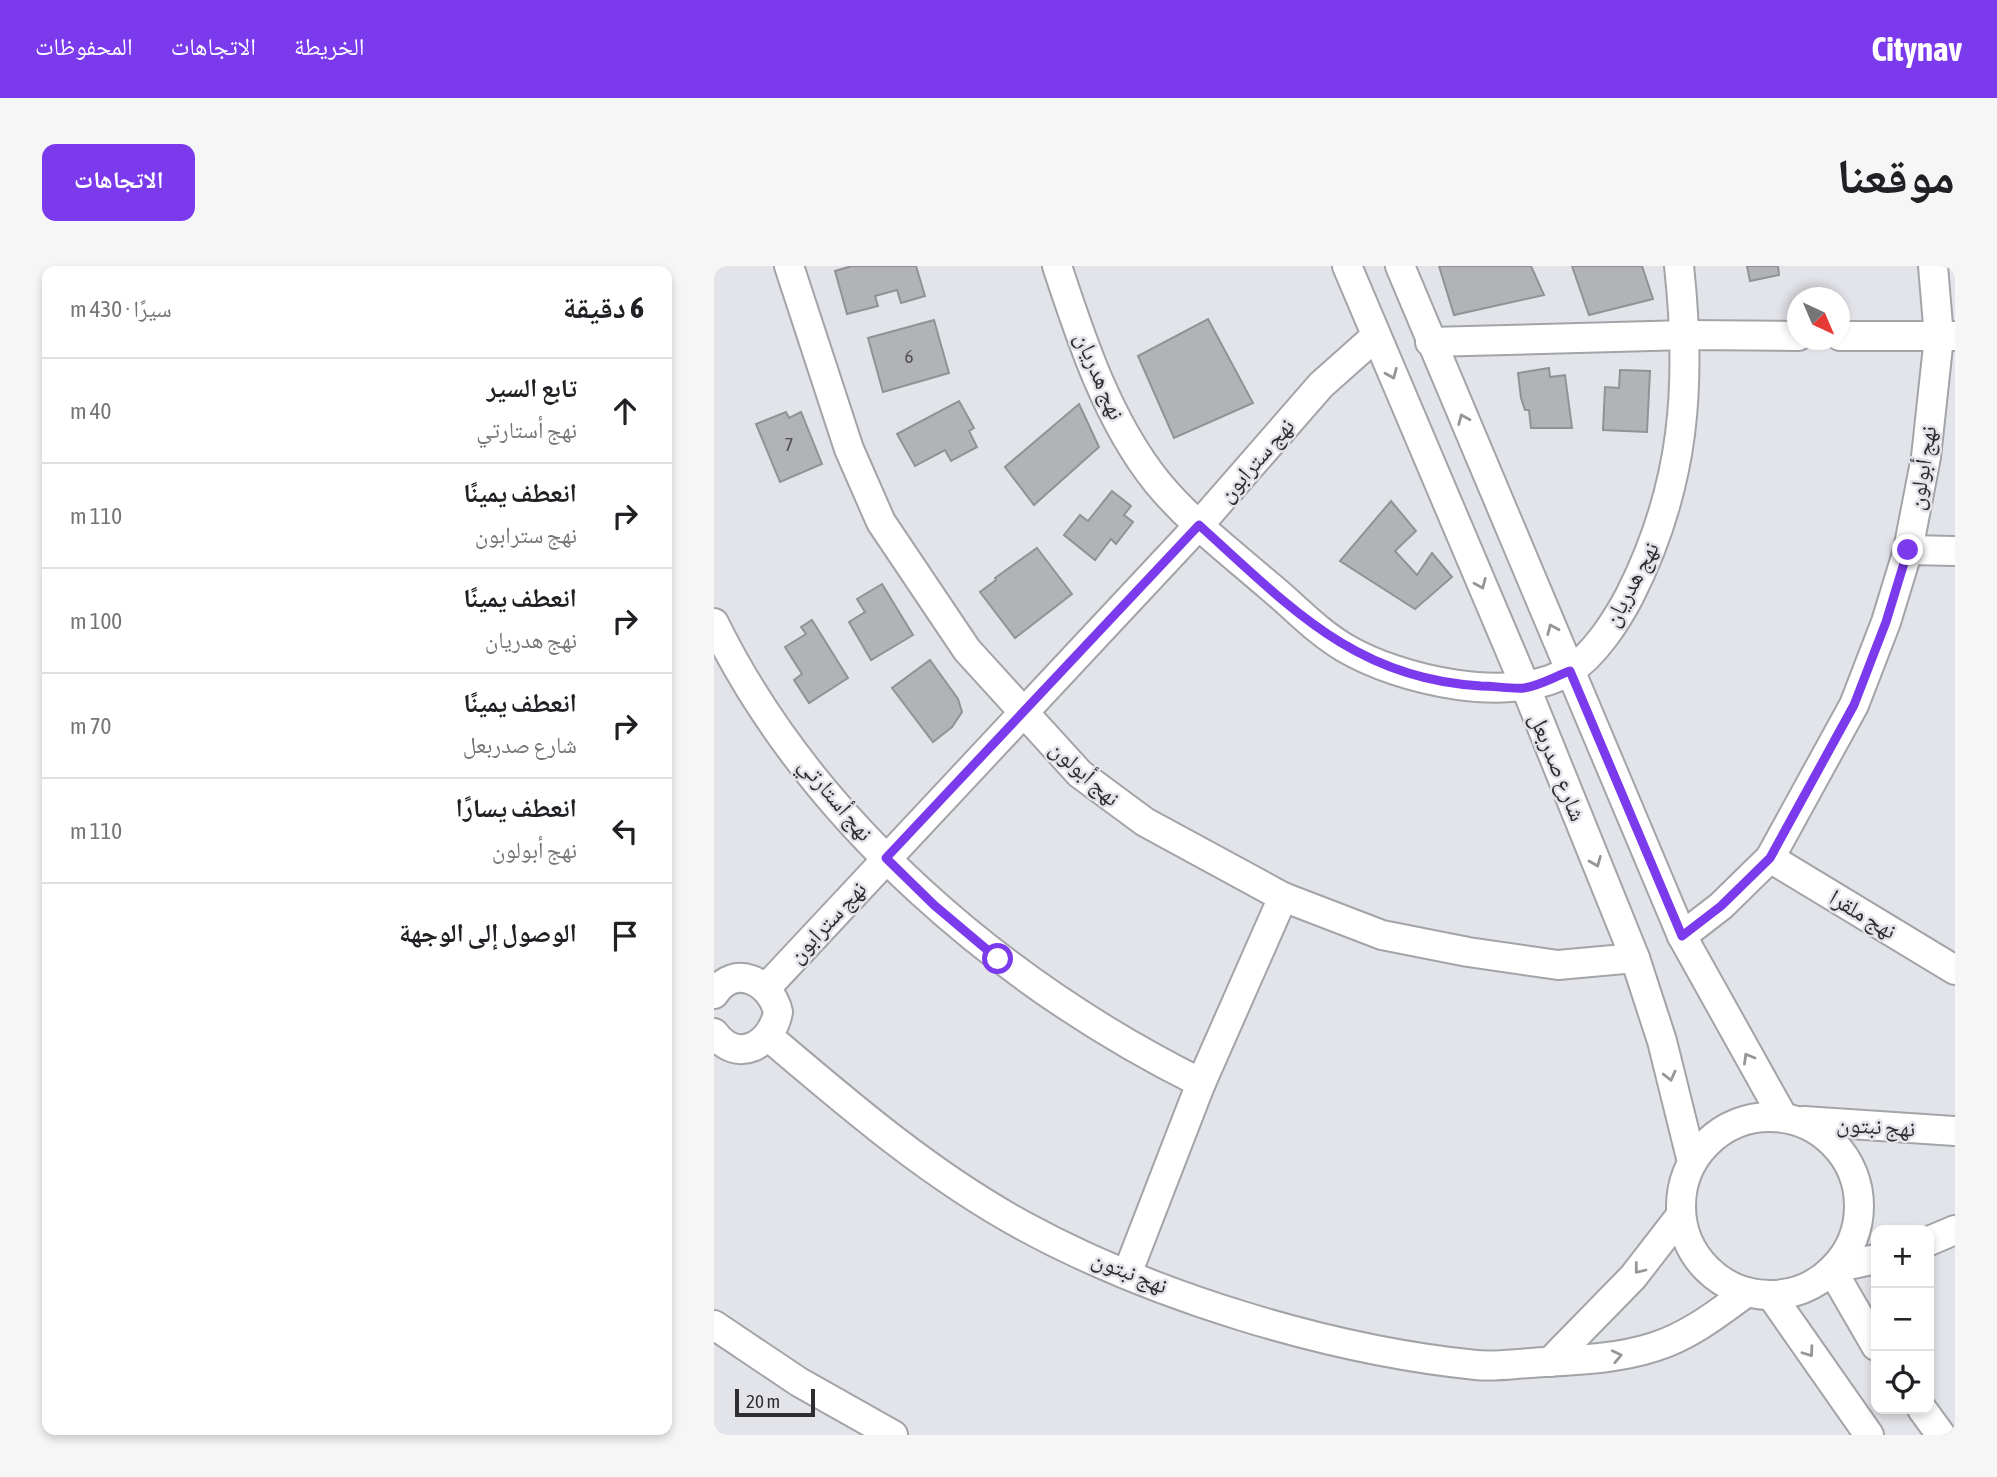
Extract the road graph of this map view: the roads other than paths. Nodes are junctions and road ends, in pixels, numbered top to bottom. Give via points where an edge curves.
1 (789, 266) edge
2 (1057, 266) edge
3 (1347, 266) edge
4 (1400, 266) edge
5 (1679, 266) edge
6 (1933, 266) edge
7 (1687, 335) junction
8 (1376, 336) junction
9 (1787, 336) edge
10 (1850, 336) edge
11 (1947, 337) edge
12 (1430, 342) junction
13 (1199, 525) junction
14 (1908, 550) junction
15 (1955, 551) edge
16 (714, 623) edge
17 (1570, 671) junction
18 (1526, 688) junction
19 (1024, 715) junction
20 (886, 858) junction
21 (1770, 858) junction
22 (1283, 897) junction
23 (1682, 936) junction
24 (1634, 958) junction
25 (1955, 970) edge
26 (767, 987) junction
27 (715, 990) edge
28 (769, 1037) junction
29 (716, 1040) edge
30 (1201, 1083) junction
31 (1790, 1119) junction
32 (1955, 1131) edge
33 (1692, 1162) junction
34 (1681, 1215) junction
35 (1955, 1230) edge
36 (1934, 1239) edge
37 (1871, 1260) edge
38 (1833, 1269) junction
39 (1127, 1274) junction
40 (1759, 1294) junction
41 (714, 1325) edge
42 (1871, 1337) edge
43 (1550, 1362) junction
44 (1926, 1414) edge
45 (893, 1435) edge
46 (1869, 1435) edge
47 (1941, 1435) edge

1 - 19 street, نهج أبولون via 849,449 881,522 967,650
2 - 13 street, نهج هدريان via 1123,430 1157,482
3 - 8 street, شارع صدربعل
4 - 12 street, شارع صدربعل
5 - 7 street, نهج هدريان
6 - 11 street, نهج أبولون
7 - 9 street
7 - 12 street
7 - 17 street, نهج هدريان via 1683,422 1671,493 1652,551 1614,625
8 - 13 street, نهج سترابون via 1321,386
8 -> 18 street, شارع صدربعل
10 - 11 street
11 - 14 street, نهج أبولون
17 -> 12 street, شارع صدربعل
13 - 18 street, نهج هدريان via 1345,648 1412,675 1462,685
13 - 19 street, نهج سترابون
14 - 15 street
14 - 21 street, نهج أبولون via 1854,705
16 - 20 street, نهج أستارتي via 736,669 769,716 818,782
17 - 18 street, نهج هدريان
17 - 23 street, شارع صدربعل
18 -> 24 street, شارع صدربعل
19 - 20 street, نهج سترابون
19 - 22 street, نهج أبولون via 1080,774 1111,799
20 - 26 street, نهج سترابون
20 - 30 street, نهج أستارتي via 998,959 1141,1053
21 - 23 street, نهج أبولون
21 - 25 street, نهج ملقرا
22 - 24 street, نهج أبولون via 1382,934 1468,952 1558,965
22 - 30 street
31 -> 23 street, شارع صدربعل
24 -> 33 street, شارع صدربعل via 1662,1041
26 - 27 street via 741,979
26 - 28 street via 778,1012
28 - 29 street via 744,1049
28 - 39 street, نهج نبتون via 904,1150 1022,1225
30 - 39 street
31 - 32 street, نهج نبتون
31 - 33 street via 1756,1117 1731,1125 1708,1141
31 - 38 street via 1829,1138 1851,1167 1860,1202 1854,1238
33 - 34 street via 1682,1188
34 - 40 street via 1688,1241 1702,1264 1722,1282
34 -> 43 street via 1633,1277
35 - 36 street
37 - 38 street
38 - 40 street via 1804,1289
38 - 42 street
39 - 43 street, نهج نبتون via 1249,1317 1388,1353 1479,1366
43 -> 40 street, نهج نبتون via 1610,1359 1656,1347
40 -> 46 street
41 - 45 street via 799,1382
44 - 47 street

